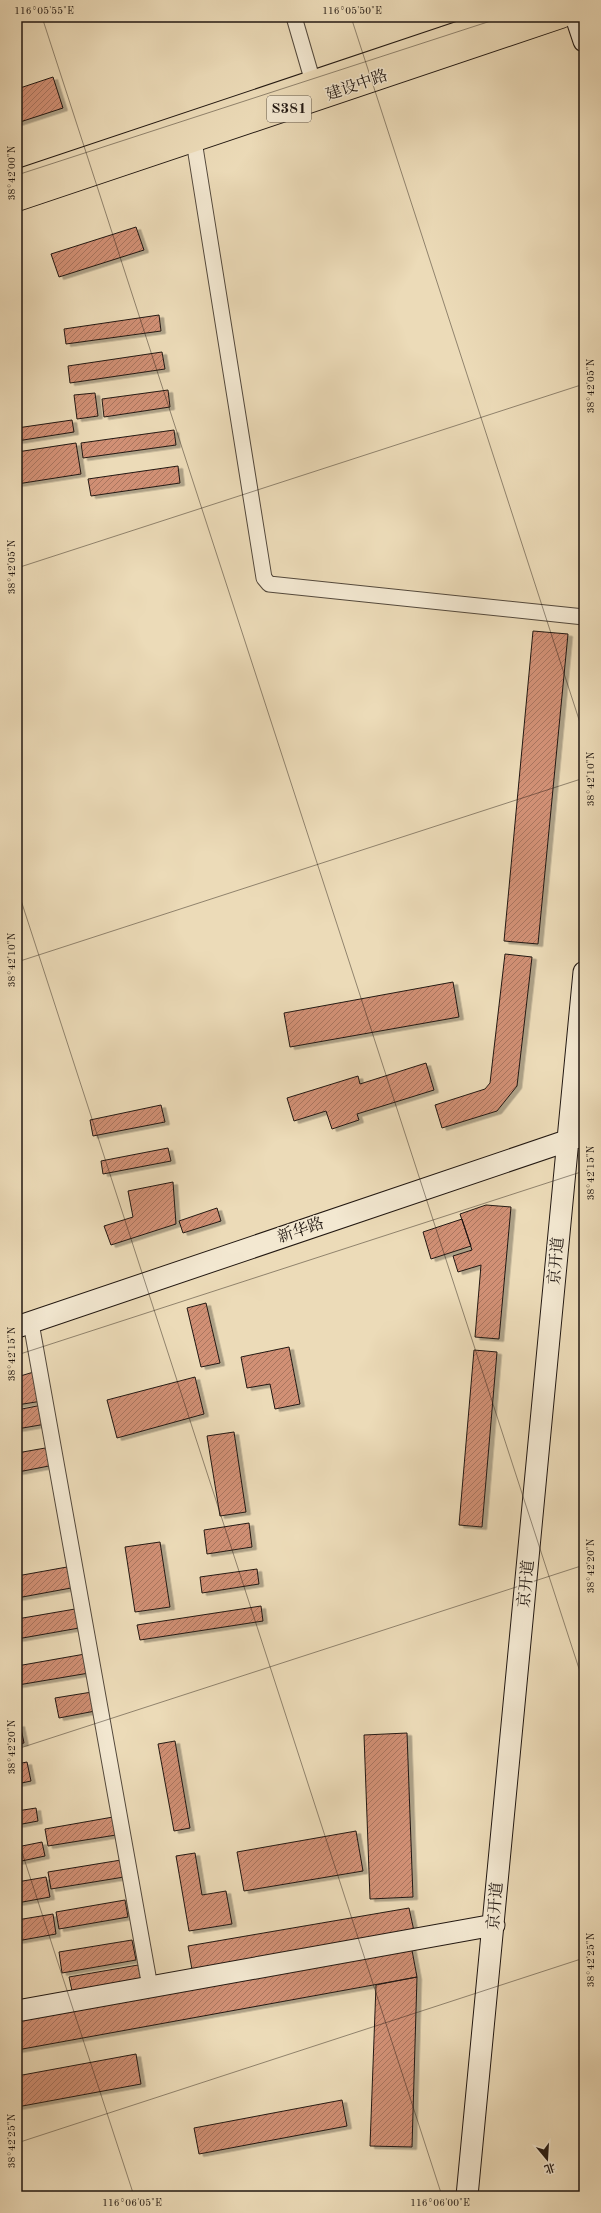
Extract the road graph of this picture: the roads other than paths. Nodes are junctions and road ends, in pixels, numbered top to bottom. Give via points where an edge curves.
1 (294, 17) edge
2 (506, 17) edge
3 (561, 17) edge
4 (576, 17) edge
5 (584, 41) edge
6 (313, 82) junction
7 (194, 141) junction
8 (17, 181) edge
9 (17, 200) edge
10 (584, 617) edge
11 (584, 972) edge
12 (576, 1137) edge
13 (24, 1325) edge
14 (494, 1925) junction
15 (150, 1987) junction
16 (17, 2011) edge
17 (467, 2196) edge

1 - 6 street
2 - 6 main road, 建设中路 / S381
3 - 7 main road, 建设中路 / S381
4 - 5 main road
6 - 8 main road, 建设中路 / S381
7 - 9 main road, 建设中路 / S381
7 - 10 street via 264,578 269,584
11 - 12 main road, 京开道
12 - 13 main road, 新华路
12 - 14 main road, 京开道
13 - 15 street
14 - 15 main road
14 - 17 main road, 京开道
15 - 16 main road

